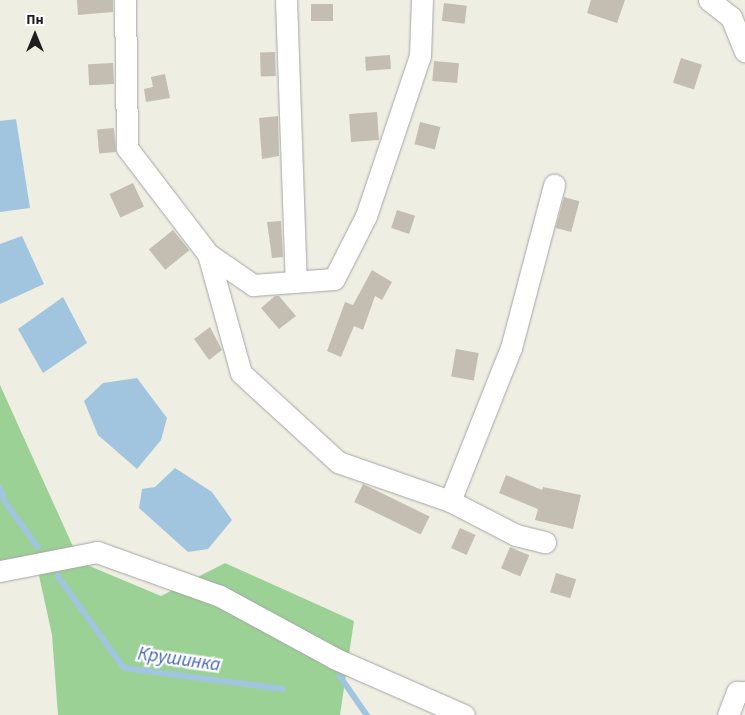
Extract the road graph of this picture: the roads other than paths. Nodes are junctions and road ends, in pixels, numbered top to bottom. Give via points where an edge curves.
1 (125, 0) edge
2 (286, 0) edge
3 (422, 0) edge
4 (709, 0) edge
5 (745, 50) edge
6 (554, 185) dead end
7 (208, 254) junction
8 (296, 282) junction
9 (450, 501) junction
10 (545, 542) dead end
11 (0, 571) edge
12 (745, 692) edge
13 (464, 715) edge
14 (728, 715) edge

1 - 7 street via 127,148
2 - 8 street
3 - 8 street via 420,56 366,216 334,279
4 - 5 street via 731,17
6 - 9 street via 511,348
7 - 8 street via 253,285
7 - 9 street via 241,373 338,462
9 - 10 street via 516,536
11 - 13 street via 97,552 220,596 334,658
12 - 14 street via 737,692

